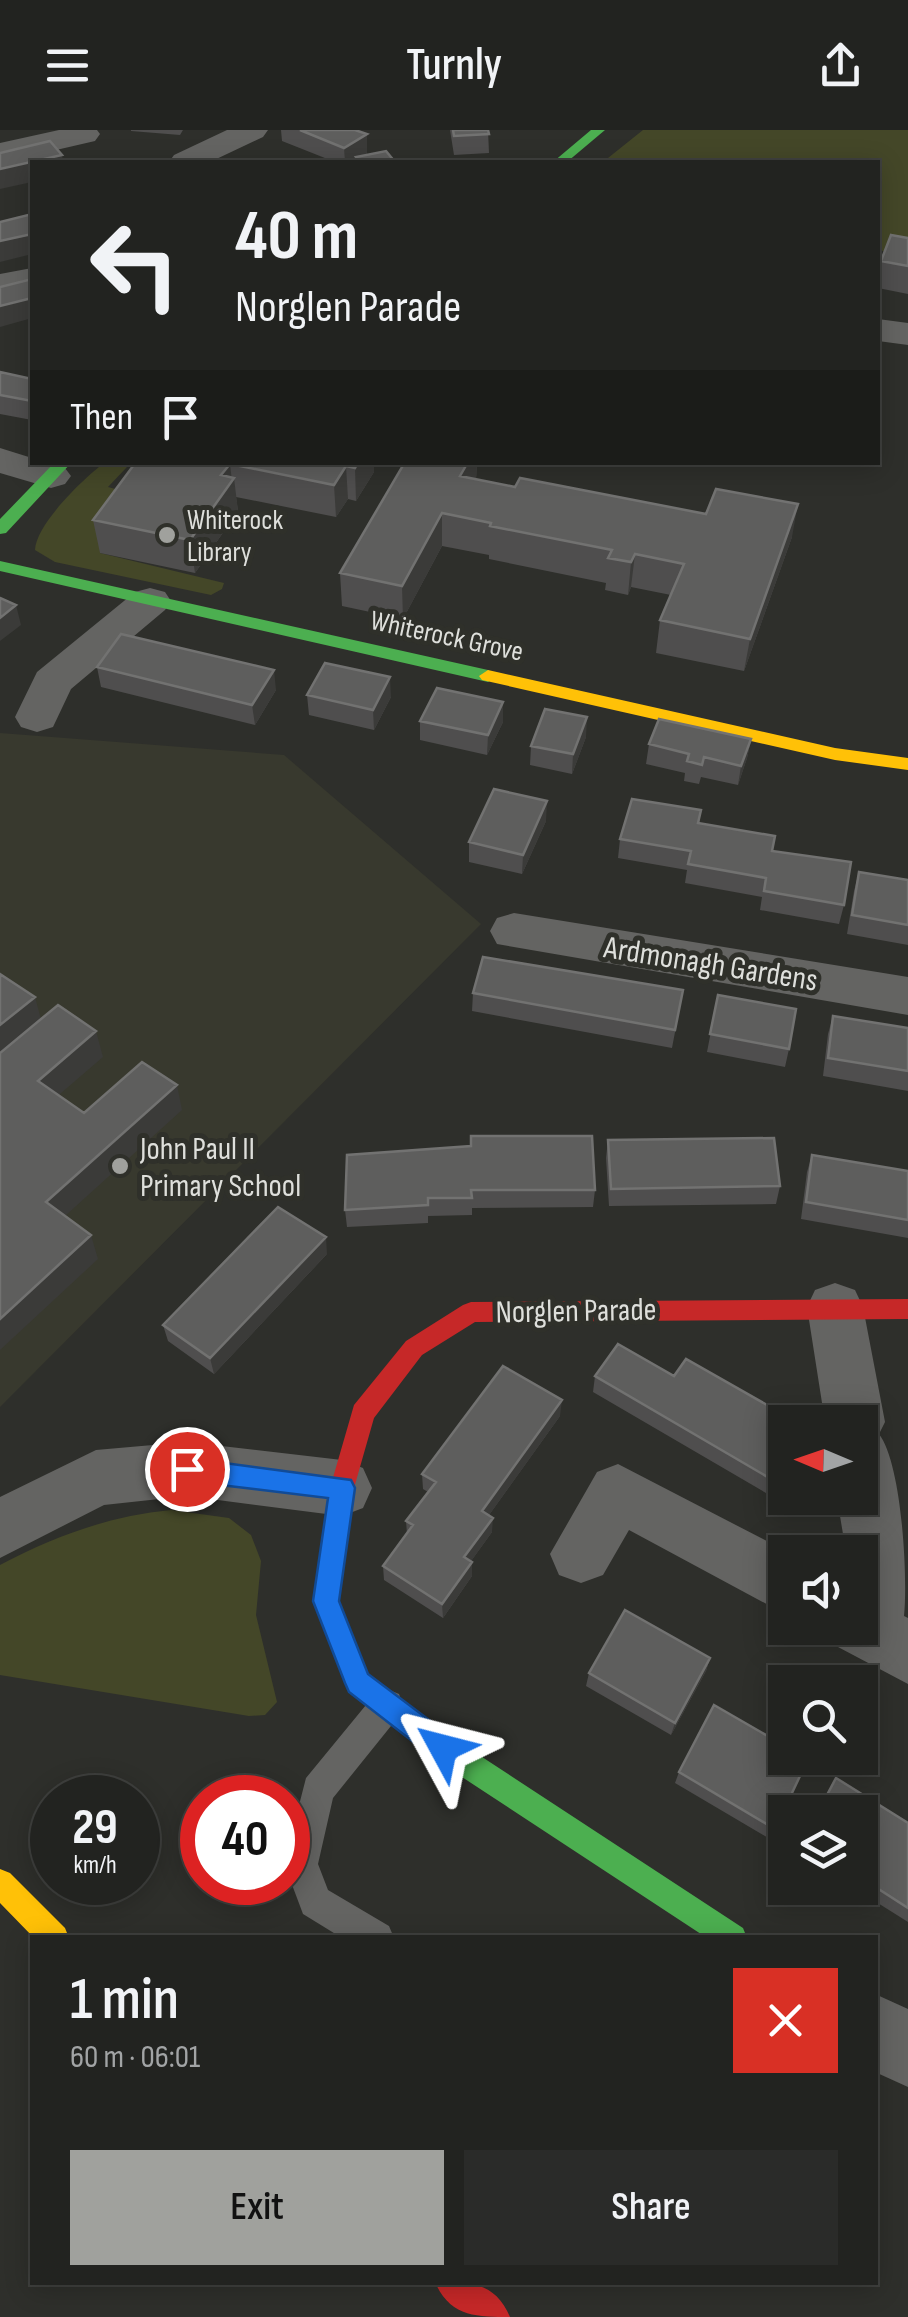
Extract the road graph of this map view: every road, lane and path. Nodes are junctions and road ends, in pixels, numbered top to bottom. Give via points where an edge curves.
1 (252, 130) edge
2 (599, 130) edge
3 (83, 132) edge
4 (0, 154) edge
5 (107, 160) edge
6 (189, 160) edge
7 (562, 160) edge
8 (30, 278) edge
9 (0, 286) edge
10 (880, 330) edge
11 (908, 334) edge
12 (0, 460) edge
13 (30, 465) edge
14 (32, 465) edge
15 (57, 469) edge
16 (0, 529) edge
17 (0, 566) edge
18 (150, 600) junction
19 (37, 717) dead end
20 (908, 764) edge
21 (514, 931) dead end
22 (908, 996) edge
23 (835, 1307) junction
24 (908, 1309) edge
25 (852, 1405) edge
26 (342, 1488) junction
27 (871, 1515) edge
28 (0, 1529) edge
29 (581, 1554) dead end
30 (768, 1575) edge
31 (879, 1636) edge
32 (387, 1705) junction
33 (0, 1883) edge
34 (52, 1935) edge
35 (372, 1935) edge
36 (729, 1935) edge
37 (878, 2032) edge
38 (908, 2051) edge
39 (455, 2285) edge
40 (494, 2317) edge

1 - 6 street
2 - 7 main road
3 - 4 street
3 - 5 street
8 - 9 street
10 - 11 street
12 - 13 street
14 - 15 street
15 - 16 main road
17 - 18 main road, Whiterock Grove
18 - 19 street via 52,682
18 - 20 main road, Whiterock Grove
21 - 22 street, Ardmonagh Gardens
23 - 24 main road, Norglen Parade
23 - 25 street
23 - 26 main road, Norglen Parade via 471,1312 414,1348 363,1413
26 - 28 street via 187,1469 96,1478
26 - 32 main road, Norglen Parade via 326,1601 358,1683
27 - 31 street via 882,1581
29 - 30 street via 618,1492
32 - 35 lane via 318,1790 301,1864 315,1902
32 - 36 main road, Norglen Parade
33 - 34 main road
37 - 38 street
39 - 40 main road

